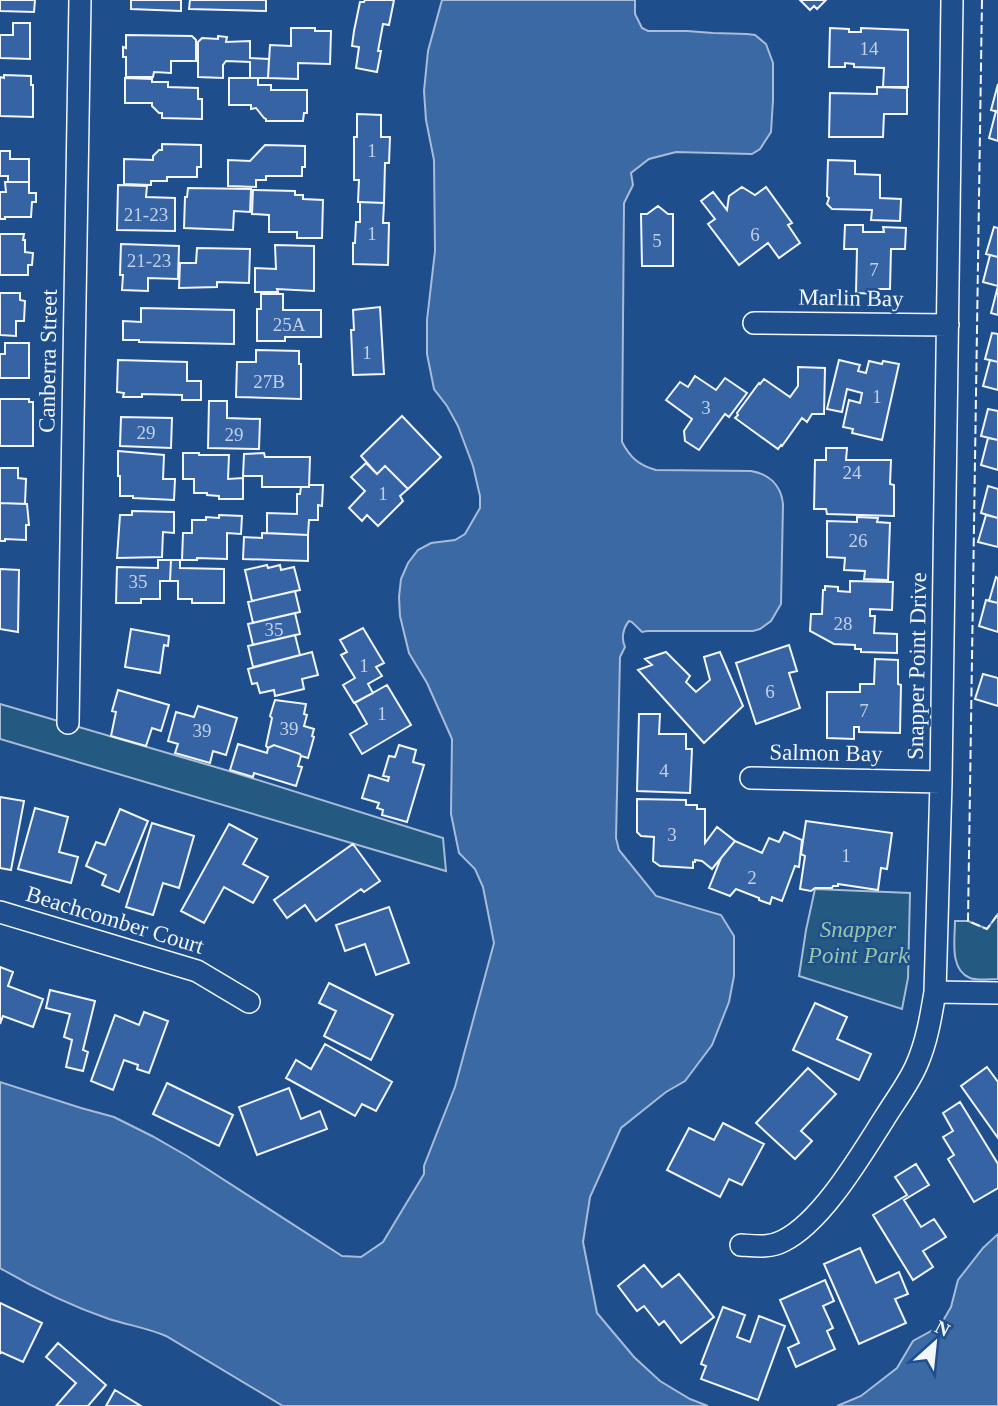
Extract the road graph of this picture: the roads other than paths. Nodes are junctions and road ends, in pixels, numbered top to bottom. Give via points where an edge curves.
1 (80, 0) edge
2 (952, 0) edge
3 (754, 323) dead end
4 (948, 325) junction
5 (68, 723) dead end
6 (751, 778) dead end
7 (941, 782) junction
8 (0, 912) edge
9 (935, 992) junction
10 (998, 993) edge
11 (249, 1002) dead end
12 (741, 1245) dead end

1 - 5 street, Canberra Street
2 - 4 street, Snapper Point Drive
3 - 4 street, Marlin Bay
4 - 7 street, Snapper Point Drive
6 - 7 street, Salmon Bay
7 - 9 street, Snapper Point Drive
8 - 11 street, Beachcomber Court via 197,971
9 - 10 street
9 - 12 street, Snapper Point Drive via 914,1071 831,1197 786,1239 768,1246

